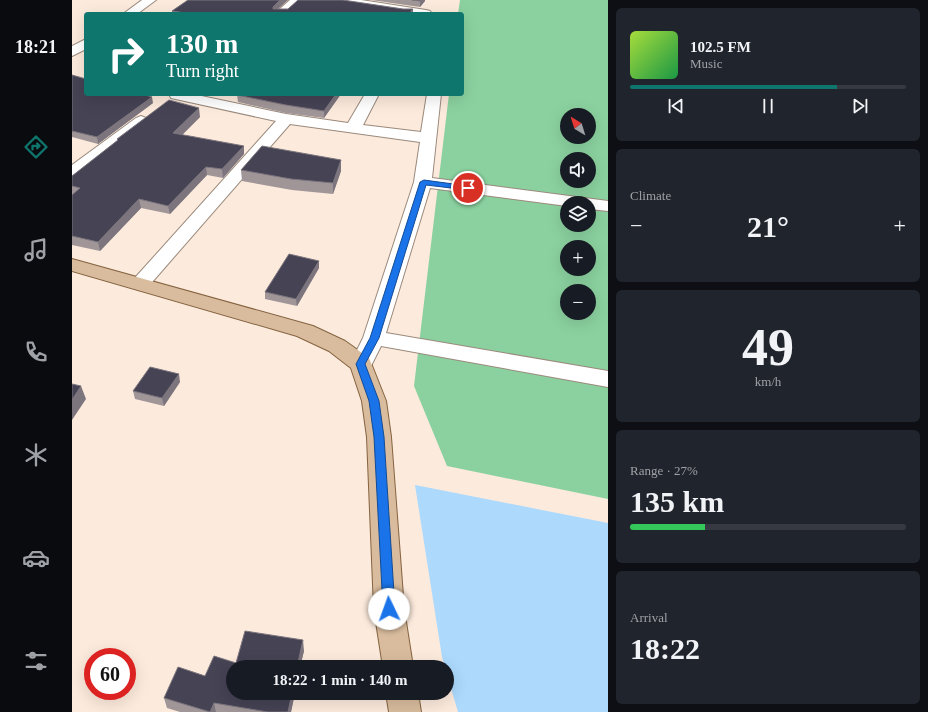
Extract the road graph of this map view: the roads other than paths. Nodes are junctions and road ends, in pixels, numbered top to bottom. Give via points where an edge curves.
1 (150, 0) edge
2 (297, 0) edge
3 (338, 0) edge
4 (132, 12) edge
5 (282, 12) edge
6 (413, 12) edge
7 (84, 44) edge
8 (72, 52) edge
9 (371, 96) edge
10 (434, 96) edge
11 (167, 101) edge
12 (286, 119) junction
13 (353, 128) junction
14 (429, 138) junction
15 (72, 173) edge
16 (424, 182) junction
17 (560, 200) edge
18 (596, 205) edge
19 (608, 206) edge
20 (72, 265) edge
21 (140, 284) junction
22 (374, 338) junction
23 (361, 364) junction
24 (608, 379) edge
25 (397, 660) edge
26 (403, 700) edge
27 (405, 712) edge

1 - 4 street
2 - 5 street
3 - 6 street
7 - 8 street
9 - 13 street
10 - 14 street
11 - 12 street
11 - 15 street
12 - 13 street
12 - 21 street
13 - 14 street
14 - 16 street
16 - 17 street
16 - 22 street
18 - 19 street
20 - 21 main road
21 - 23 main road via 305,331 337,346
22 - 23 street
22 - 24 street
23 - 25 main road via 374,401 379,437 389,609
26 - 27 main road

